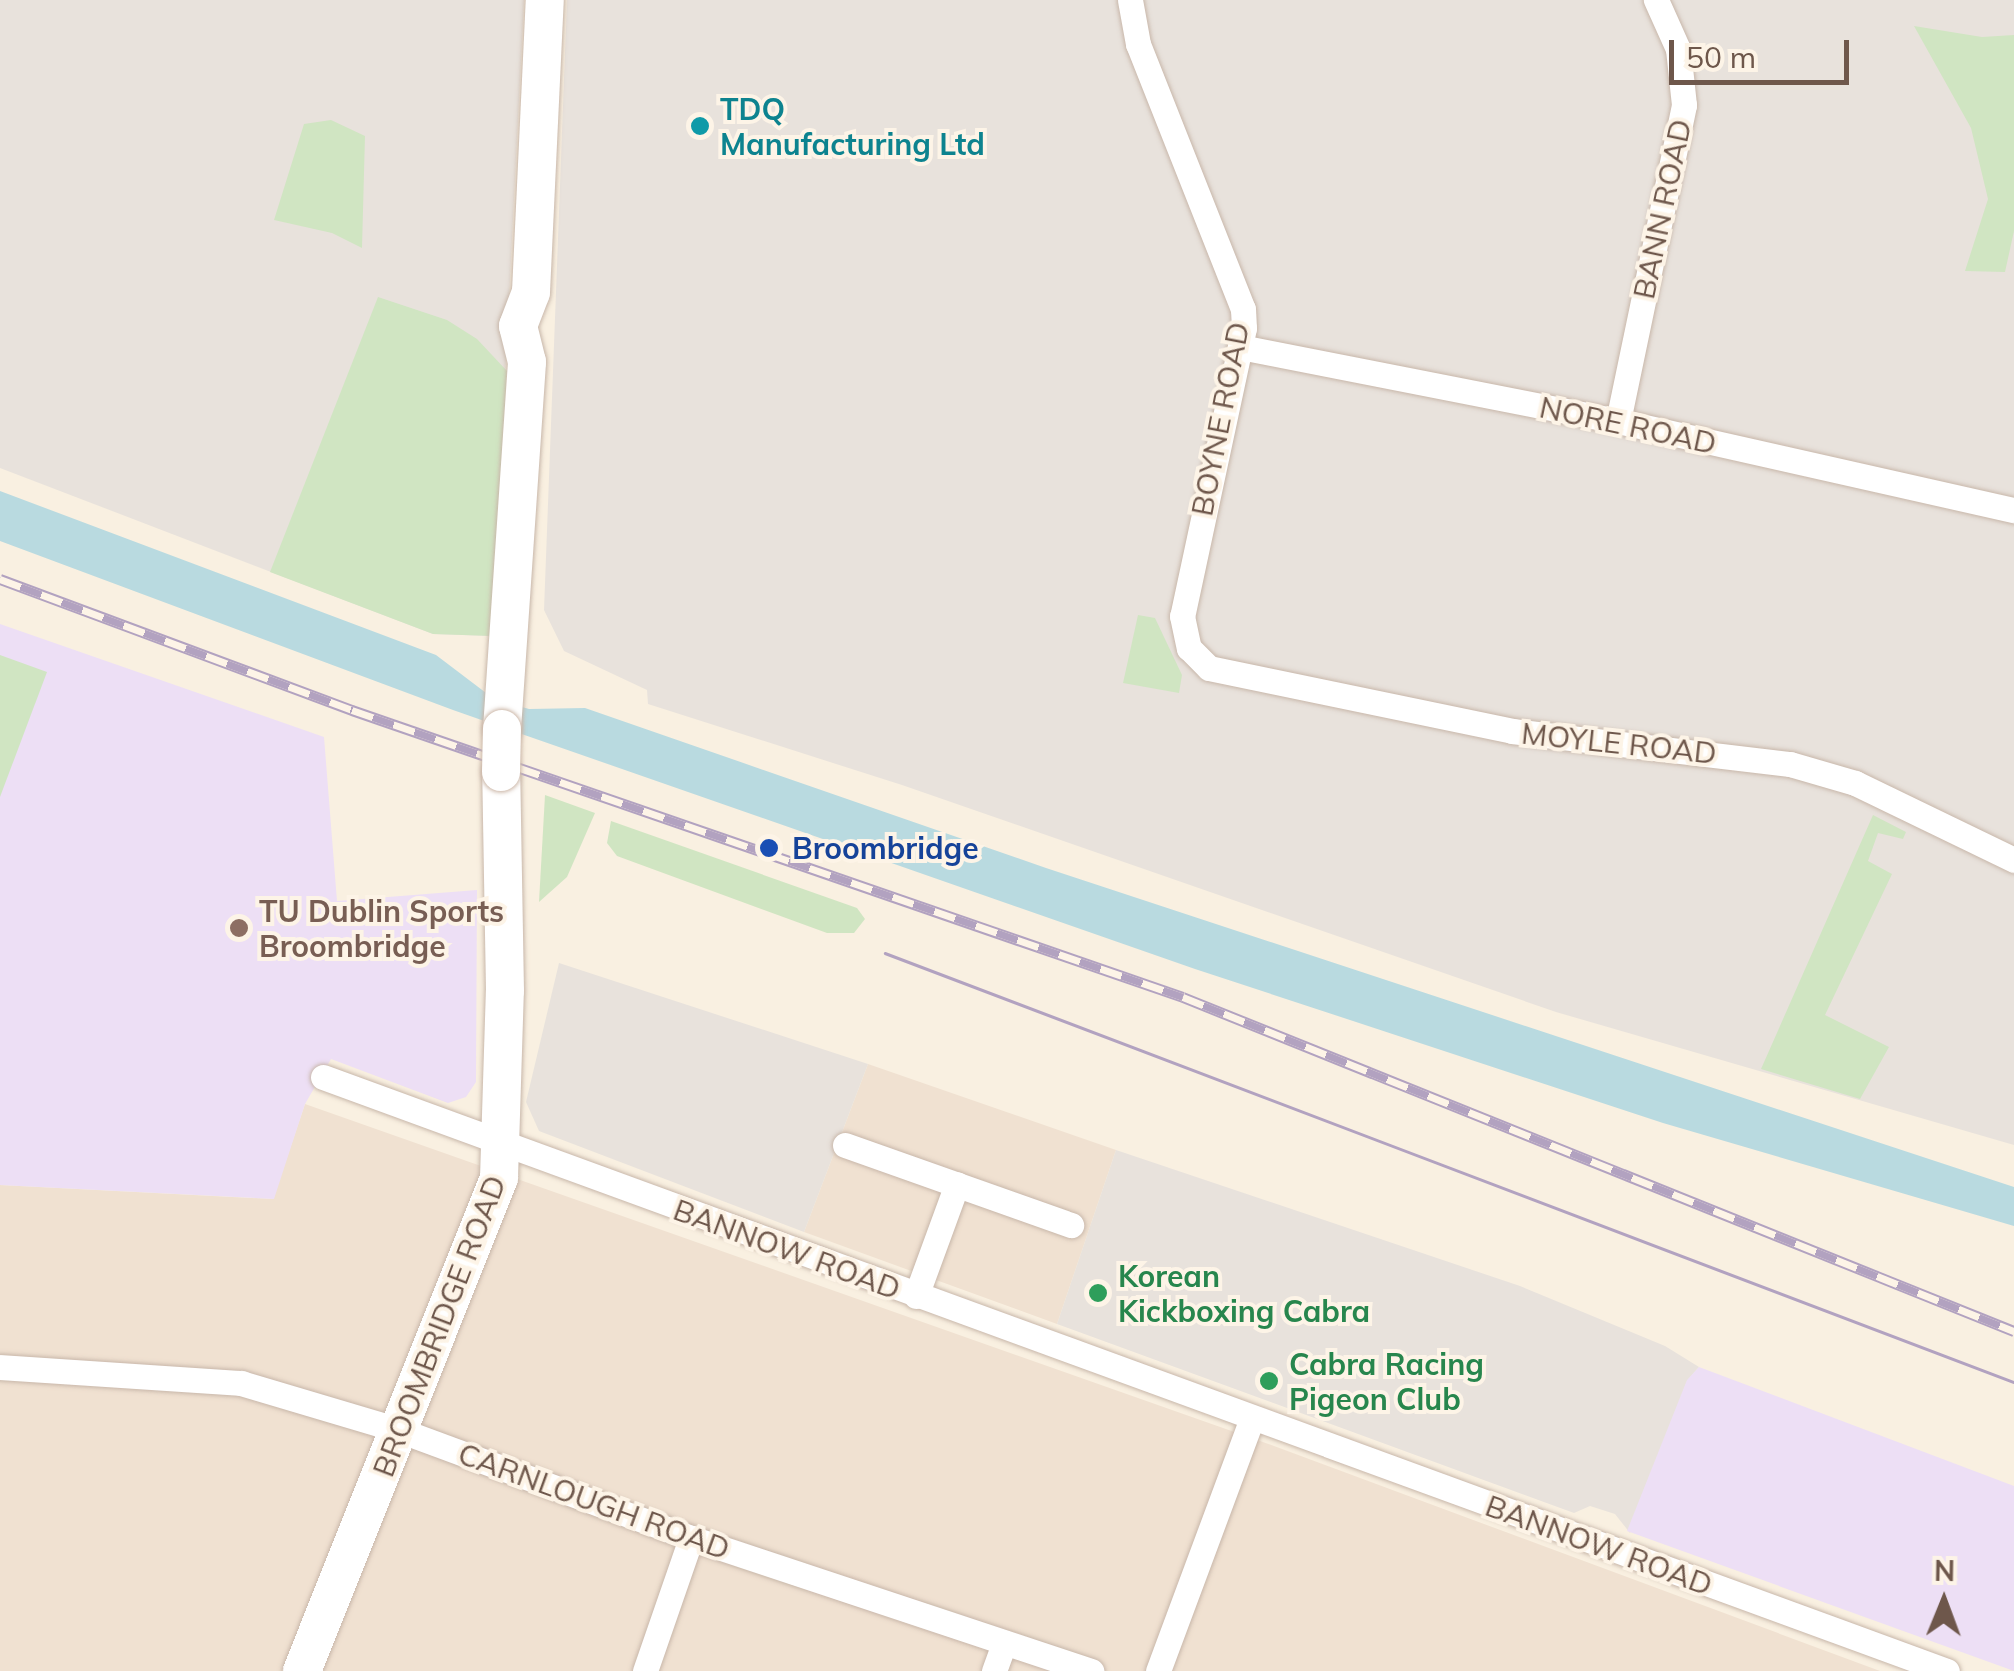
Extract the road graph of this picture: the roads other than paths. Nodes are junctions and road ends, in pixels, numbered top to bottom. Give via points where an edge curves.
1 (545, 0) edge
2 (1130, 0) edge
3 (1656, 0) edge
4 (1240, 348) junction
5 (1618, 422) junction
6 (2014, 510) edge
7 (1209, 668) joint
8 (2014, 860) edge
9 (323, 1076) dead end
10 (845, 1145) dead end
11 (503, 1147) junction
12 (957, 1184) junction
13 (1071, 1225) dead end
14 (916, 1296) junction
15 (0, 1367) edge
16 (1252, 1418) junction
17 (402, 1431) junction
18 (691, 1538) junction
19 (1004, 1643) junction
20 (302, 1671) edge
21 (646, 1671) edge
22 (994, 1671) edge
23 (1091, 1671) edge
24 (1158, 1671) edge
25 (1947, 1671) edge

1 - 11 street, BROOMBRIDGE ROAD, bridge via 530,292 518,326 527,362 501,779
2 - 4 street, BOYNE ROAD via 1138,44 1237,288
3 - 5 street, BANN ROAD via 1678,49 1684,105
4 - 5 street, NORE ROAD
4 - 7 street, BOYNE ROAD via 1182,616 1189,648
5 - 6 street, NORE ROAD
7 - 8 street, MOYLE ROAD via 1512,731 1790,764 1855,783
9 - 11 street, BANNOW ROAD
10 - 12 street
11 - 14 street, BANNOW ROAD
11 - 17 street, BROOMBRIDGE ROAD via 488,1210
12 - 13 street
12 - 14 street
14 - 16 street, BANNOW ROAD
15 - 17 street, CARNLOUGH ROAD via 240,1383
16 - 24 street
16 - 25 street, BANNOW ROAD
17 - 18 street, CARNLOUGH ROAD
17 - 20 street, BROOMBRIDGE ROAD
18 - 19 street, CARNLOUGH ROAD
18 - 21 street
19 - 22 street
19 - 23 street, CARNLOUGH ROAD

